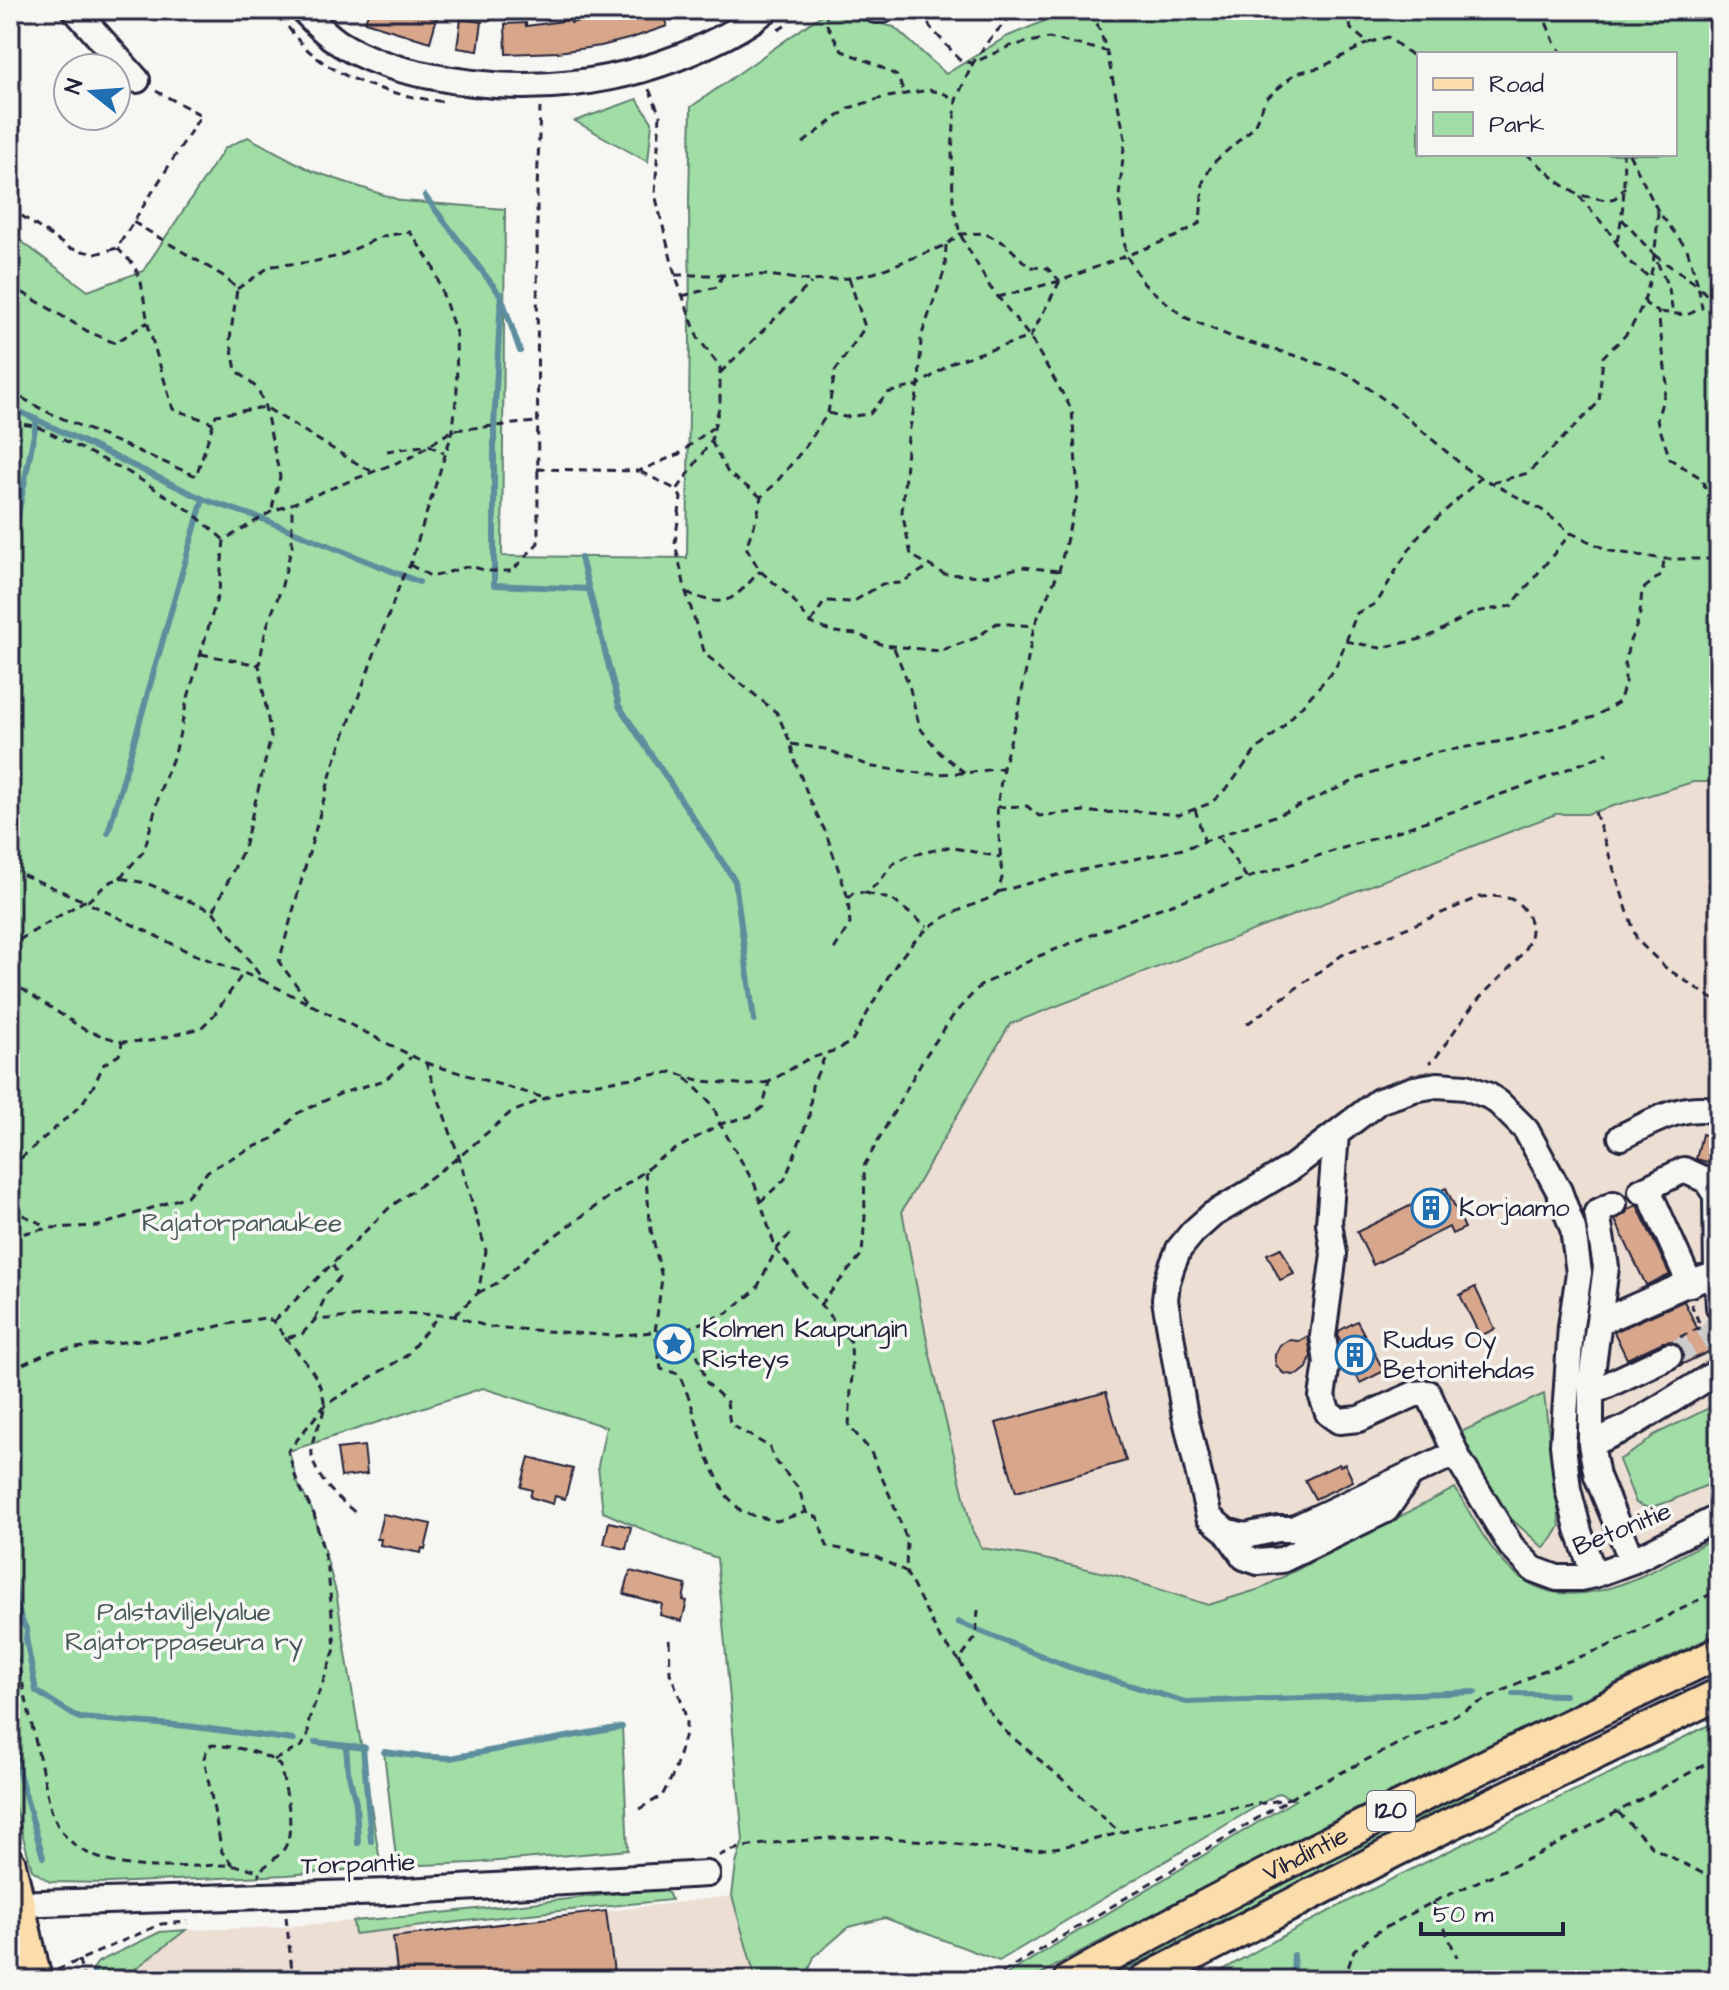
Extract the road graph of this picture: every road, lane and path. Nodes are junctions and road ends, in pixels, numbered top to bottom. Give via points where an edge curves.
1 (75, 10) edge
2 (275, 10) edge
3 (766, 10) edge
4 (826, 10) edge
5 (875, 10) edge
6 (883, 10) edge
7 (923, 10) edge
8 (1016, 10) edge
9 (1092, 10) edge
10 (1347, 10) edge
11 (1541, 10) edge
12 (292, 14) edge
13 (1368, 43) junction
14 (1106, 51) junction
15 (1561, 52) edge
16 (1417, 59) edge
17 (973, 63) junction
18 (644, 70) junction
19 (137, 80) joint
20 (540, 86) junction
21 (905, 94) junction
22 (956, 100) junction
23 (803, 143) dead end
24 (1529, 156) edge
25 (1623, 156) edge
26 (1630, 156) edge
27 (1625, 187) junction
28 (1578, 195) junction
29 (10, 208) edge
30 (1658, 211) junction
31 (1622, 219) junction
32 (133, 222) junction
33 (960, 234) junction
34 (1617, 243) junction
35 (946, 245) junction
36 (117, 248) junction
37 (1126, 255) junction
38 (1654, 255) junction
39 (675, 275) junction
40 (722, 276) junction
41 (1649, 277) junction
42 (849, 278) junction
43 (812, 281) junction
44 (1060, 281) junction
45 (10, 285) edge
46 (1698, 285) junction
47 (237, 289) junction
48 (682, 296) junction
49 (998, 297) junction
50 (1644, 300) junction
51 (1715, 305) dead end
52 (1658, 312) junction
53 (1673, 314) junction
54 (148, 322) junction
55 (1030, 337) junction
56 (720, 373) junction
57 (919, 385) junction
58 (10, 391) edge
59 (265, 407) junction
60 (828, 413) junction
61 (535, 422) dead end
62 (10, 423) edge
63 (213, 423) junction
64 (715, 426) junction
65 (453, 430) junction
66 (711, 441) junction
67 (429, 445) junction
68 (387, 451) dead end
69 (445, 453) junction
70 (537, 469) junction
71 (639, 471) junction
72 (374, 472) junction
73 (1482, 477) junction
74 (1492, 483) junction
75 (677, 490) junction
76 (761, 497) junction
77 (292, 504) junction
78 (271, 512) junction
79 (1719, 513) edge
80 (1571, 533) junction
81 (224, 540) junction
82 (1664, 559) junction
83 (1719, 559) edge
84 (410, 565) junction
85 (930, 566) junction
86 (760, 571) junction
87 (1059, 571) junction
88 (686, 592) junction
89 (810, 623) junction
90 (1034, 626) junction
91 (1346, 641) junction
92 (893, 646) junction
93 (201, 654) junction
94 (259, 665) junction
95 (791, 744) junction
96 (1608, 753) dead end
97 (1003, 768) junction
98 (965, 773) junction
99 (997, 807) junction
100 (1195, 809) junction
101 (1595, 812) dead end
102 (1218, 836) junction
103 (1204, 841) junction
104 (1000, 857) junction
105 (10, 869) edge
106 (120, 878) junction
107 (1247, 878) junction
108 (998, 892) junction
109 (866, 893) junction
110 (848, 898) junction
111 (84, 901) junction
112 (213, 911) junction
113 (928, 928) junction
114 (10, 951) edge
115 (833, 951) dead end
116 (243, 973) junction
117 (10, 981) edge
118 (264, 981) junction
119 (1719, 1003) edge
120 (312, 1006) junction
121 (1247, 1024) dead end
122 (122, 1042) junction
123 (827, 1054) junction
124 (412, 1056) junction
125 (426, 1063) junction
126 (1423, 1068) dead end
127 (684, 1076) junction
128 (769, 1082) junction
129 (545, 1098) junction
130 (1719, 1111) edge
131 (720, 1124) junction
132 (1336, 1134) junction
133 (1621, 1137) dead end
134 (459, 1157) junction
135 (10, 1168) edge
136 (645, 1171) junction
137 (760, 1202) junction
138 (1614, 1204) dead end
139 (10, 1209) edge
140 (49, 1228) junction
141 (794, 1231) dead end
142 (10, 1236) edge
143 (776, 1250) junction
144 (333, 1265) junction
145 (1717, 1274) edge
146 (1686, 1285) junction
147 (478, 1293) junction
148 (820, 1305) junction
149 (439, 1315) junction
150 (454, 1316) junction
151 (1704, 1317) edge
152 (315, 1320) junction
153 (273, 1321) junction
154 (1600, 1322) junction
155 (688, 1328) junction
156 (655, 1332) junction
157 (286, 1338) junction
158 (1669, 1356) tunnel mouth
159 (10, 1370) edge
160 (1719, 1371) edge
161 (1591, 1393) junction
162 (325, 1405) junction
163 (1591, 1444) junction
164 (1458, 1457) junction
165 (1719, 1502) edge
166 (806, 1512) junction
167 (357, 1514) dead end
168 (1719, 1517) edge
169 (1628, 1551) junction
170 (906, 1572) junction
171 (1594, 1575) junction
172 (1719, 1590) edge
173 (978, 1610) dead end
174 (10, 1628) edge
175 (669, 1636) dead end
176 (1719, 1653) edge
177 (959, 1660) junction
178 (1719, 1694) edge
179 (1719, 1757) edge
180 (274, 1760) junction
181 (1291, 1798) junction
182 (639, 1809) dead end
183 (1618, 1812) junction
184 (1120, 1833) junction
185 (10, 1864) edge
186 (233, 1865) junction
187 (259, 1871) junction
188 (705, 1874) joint
189 (1719, 1879) edge
190 (261, 1896) junction
191 (1433, 1902) junction
192 (15, 1904) edge
193 (286, 1917) dead end
194 (193, 1921) dead end
195 (1457, 1957) dead end
196 (79, 1960) junction
197 (10, 1967) edge
198 (1345, 1974) junction
199 (46, 1975) edge
200 (13, 1980) edge
201 (84, 1980) edge
202 (293, 1980) edge
203 (990, 1980) edge
204 (1069, 1980) edge
205 (1145, 1980) edge
206 (1336, 1980) edge
207 (1344, 1980) edge

1 - 19 street
2 - 12 path
3 - 18 street via 727,36
4 - 21 path via 827,25 842,51 897,76
5 - 6 street
7 - 17 path via 930,27 961,61
8 - 17 path
9 - 14 path
10 - 13 path via 1351,29
11 - 15 path
12 - 20 street via 371,59 407,71 494,86
13 - 16 path via 1388,37
13 - 37 path via 1322,67 1296,73 1266,99 1253,128 1213,163 1203,182 1200,223
14 - 17 path via 1049,38 1010,46
14 - 37 path via 1125,138 1119,197
17 - 22 path
18 - 20 street
18 - 39 path via 660,115 655,194
19 - 32 path via 201,115
20 - 70 path
21 - 22 path via 929,90
21 - 23 path via 849,108
22 - 33 path via 953,203
24 - 28 path
25 - 27 path
26 - 30 path
27 - 28 path via 1607,200
27 - 31 path
28 - 34 path
29 - 36 path via 69,248 95,254
30 - 38 path
30 - 46 path via 1687,249
31 - 34 path
31 - 38 path
32 - 36 path
32 - 47 path
33 - 35 path
33 - 44 path via 984,233 1006,244 1029,267 1047,268
33 - 49 path
34 - 41 path via 1628,261
35 - 42 path
35 - 57 path via 945,269 921,337
36 - 54 path via 134,265
37 - 44 path
37 - 73 path via 1144,284 1184,317 1350,375
38 - 41 path
38 - 46 path
38 - 53 path
39 - 40 path
39 - 48 path
40 - 43 path
40 - 48 path via 717,287
41 - 50 path
42 - 43 path
42 - 60 path via 865,327 835,371
43 - 56 path
44 - 49 path
44 - 55 path
45 - 54 path via 115,343
46 - 51 path
46 - 53 path via 1702,308
47 - 59 path via 230,339 236,370 258,389
47 - 65 path via 271,266 339,256 383,236 410,232 433,266 456,333
48 - 56 path via 698,338
49 - 55 path
50 - 52 path
50 - 74 path via 1629,331 1603,357 1599,402 1528,473
52 - 53 path
52 - 79 path via 1667,384 1657,420 1670,459 1701,478
54 - 63 path via 173,409
55 - 57 path via 953,362
55 - 87 path via 1072,410 1078,492
56 - 64 path
57 - 60 path via 887,393 870,414
57 - 85 path via 908,437 902,512 911,555
58 - 63 path via 196,476
59 - 63 path via 216,415
59 - 72 path
59 - 78 path via 280,477
60 - 76 path
61 - 65 path
62 - 81 path via 36,426 128,472 189,510
64 - 66 path
64 - 71 path via 679,454
65 - 67 path
65 - 69 path
66 - 75 path
66 - 76 path via 728,473
67 - 68 path
67 - 69 path
67 - 72 path
69 - 84 path
70 - 71 path
70 - 84 path via 538,543 512,571 470,566 432,577
71 - 75 path
72 - 77 path
73 - 74 path
73 - 91 path via 1420,534 1377,603 1357,613
74 - 80 path
75 - 88 path via 681,498 675,543
76 - 86 path via 746,547
77 - 78 path
77 - 94 path via 292,546
78 - 81 path
80 - 82 path via 1610,551
80 - 91 path via 1511,606 1475,612 1426,638 1380,648
81 - 93 path via 219,591
82 - 83 path
82 - 102 path via 1662,574 1642,590 1619,702 1594,717 1514,739 1419,757
84 - 120 path via 333,766 279,962
85 - 87 path via 944,574 985,576 1023,567
85 - 89 path via 900,583 882,584 853,602 825,601
86 - 88 path via 734,598 708,602
86 - 89 path via 791,597
87 - 90 path
88 - 95 path via 705,654 777,713
89 - 92 path
90 - 92 path via 997,623 976,638 940,651
90 - 97 path
91 - 100 path via 1335,669 1292,718 1211,803
92 - 98 path via 920,728
93 - 94 path
93 - 106 path via 144,851
94 - 112 path via 271,737 244,848
95 - 98 path via 825,749 873,767
95 - 110 path
96 - 107 path via 1415,825
97 - 98 path
97 - 99 path
99 - 100 path via 1027,806 1039,816 1084,811 1179,815
99 - 104 path
100 - 103 path
101 - 119 path via 1637,940 1666,968
102 - 103 path
102 - 107 path
103 - 108 path
104 - 108 path
104 - 109 path via 949,847 908,856
105 - 111 path
106 - 111 path
106 - 112 path
107 - 148 path via 1039,956 980,986 922,1061 864,1166 862,1254
108 - 113 path
109 - 110 path via 854,892
109 - 113 path via 893,900
110 - 115 path via 850,924
111 - 114 path via 19,940
111 - 116 path
112 - 118 path
113 - 123 path via 903,954 852,1041
116 - 118 path
116 - 122 path via 201,1028
117 - 122 path via 85,1030
118 - 120 path
120 - 124 path
121 - 126 path via 1342,955 1480,897 1512,898 1527,913 1532,929 1527,947
122 - 135 path via 119,1055 104,1064 81,1105
123 - 128 path
123 - 137 path via 812,1086 809,1117 785,1179
124 - 125 path
124 - 140 path via 385,1080 298,1113 274,1138 208,1171 187,1196 99,1226
125 - 129 path
125 - 134 path
127 - 128 path via 750,1085
127 - 129 path via 672,1072 572,1087
127 - 131 path via 713,1105
128 - 131 path via 763,1107
129 - 134 path via 510,1113
130 - 133 street via 1678,1111
131 - 136 path
131 - 137 path
132 - 164 street, Betonitie via 1329,1223 1334,1254 1323,1336 1327,1363 1322,1397 1328,1413 1339,1421 1359,1419 1428,1393
132 - 164 street via 1212,1215 1179,1249 1169,1274 1165,1300 1209,1517 1226,1531 1245,1536 1293,1529
132 - 171 street via 1379,1101 1437,1085 1466,1087 1489,1096 1526,1130 1573,1229 1579,1273 1563,1445 1568,1489
134 - 144 path via 389,1208
134 - 147 path via 486,1251
136 - 147 path
136 - 156 path via 662,1278
137 - 143 path
138 - 154 street via 1597,1212 1606,1267
139 - 140 path
140 - 142 path
141 - 143 path
143 - 148 path
143 - 155 path via 756,1290 727,1313
144 - 152 path via 339,1278
144 - 153 path
145 - 146 street
145 - 146 street via 1716,1195 1706,1180 1684,1170 1644,1189
145 - 151 street
146 - 154 street
147 - 150 path
148 - 170 path via 851,1342 849,1426 870,1450 890,1496 907,1540
149 - 150 path
149 - 152 path
149 - 162 path via 406,1356
150 - 156 path via 489,1327 532,1331 616,1336
152 - 157 path via 302,1334
153 - 157 path
153 - 159 path via 265,1318 52,1351
154 - 161 street
155 - 156 path
155 - 166 path via 707,1383 727,1402 730,1424 770,1447 799,1489
156 - 166 path via 661,1369 679,1374 706,1455 726,1495 743,1513 777,1521
157 - 162 path via 318,1380
158 - 161 street
160 - 163 street
161 - 163 street
162 - 167 path via 312,1444 314,1464 335,1496
162 - 180 path via 288,1451 314,1514 328,1570 335,1649 302,1746
163 - 169 street via 1597,1476
164 - 171 street, Betonitie via 1511,1546 1533,1569 1557,1578
165 - 169 street
166 - 170 path via 818,1518 827,1546 874,1556
168 - 169 street, Betonitie
169 - 171 street, Betonitie
170 - 177 path via 940,1638
172 - 181 path via 1606,1647 1540,1672
173 - 177 path via 976,1637
174 - 186 path via 60,1831 86,1852 127,1865
175 - 182 path via 670,1673 686,1730 662,1796
176 - 204 main road, Vihdintie / 120 via 1386,1814
177 - 184 path via 1006,1732
178 - 205 main road, Vihdintie / 120
179 - 183 path
180 - 186 path via 221,1745 212,1745 205,1753 222,1852
180 - 187 path via 280,1766 291,1829 285,1848
181 - 184 path
181 - 203 path
183 - 189 path via 1652,1847
183 - 191 path
184 - 188 path via 1032,1850 905,1839 816,1839 726,1852
185 - 192 main road
186 - 187 path
187 - 190 path
188 - 190 street, Torpantie
190 - 192 street, Torpantie
191 - 195 path
191 - 198 path via 1354,1950
192 - 199 main road
193 - 202 path
194 - 196 path via 161,1924
196 - 199 path
196 - 201 path
197 - 200 main road
198 - 206 path
198 - 207 path

